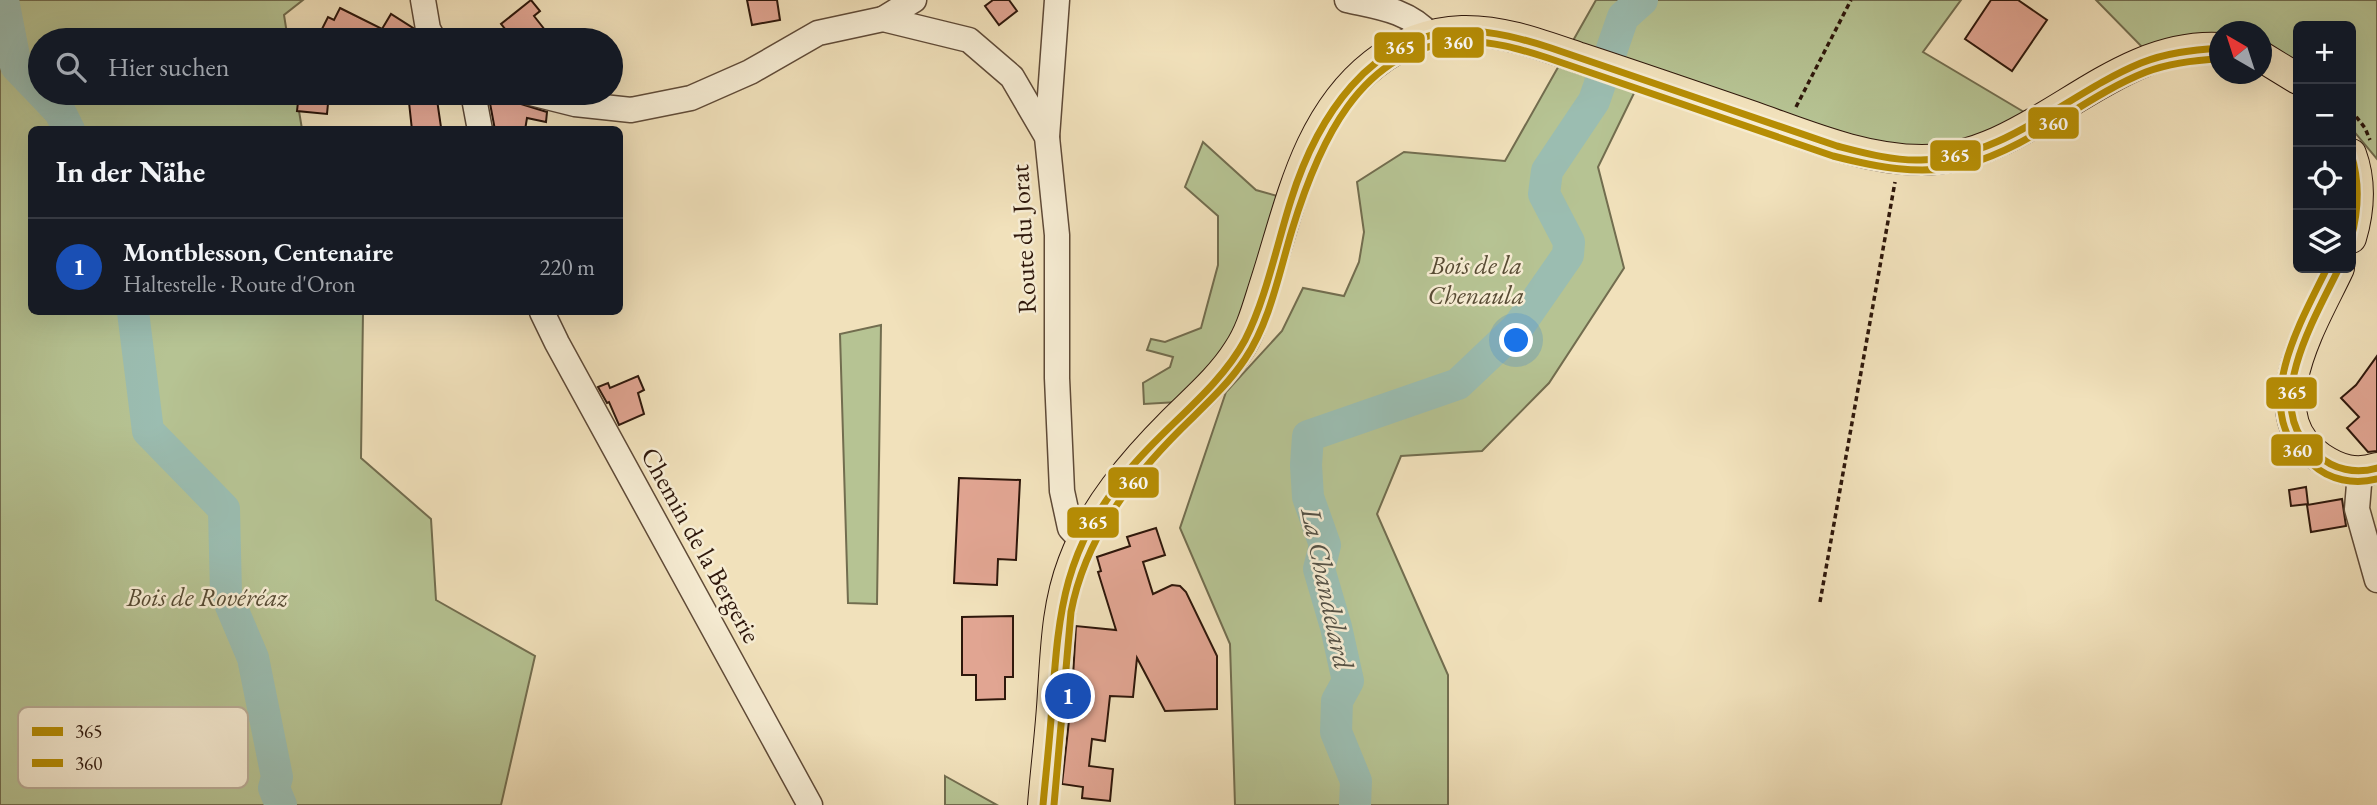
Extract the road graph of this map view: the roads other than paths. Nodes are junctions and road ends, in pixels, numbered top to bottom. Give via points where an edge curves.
1 (423, 0) edge
2 (914, 0) edge
3 (1057, 0) edge
4 (1347, 0) edge
5 (883, 19) junction
6 (428, 28) edge
7 (1430, 35) junction
8 (2209, 47) edge
9 (2272, 63) edge
10 (2293, 76) edge
11 (475, 105) edge
12 (584, 105) edge
13 (479, 126) edge
14 (1047, 137) junction
15 (2362, 152) edge
16 (2356, 210) edge
17 (2337, 273) edge
18 (543, 315) edge
19 (2368, 470) edge
20 (1082, 541) junction
21 (2377, 580) edge
22 (810, 805) edge
23 (1043, 805) edge

1 - 6 street
2 - 5 street
3 - 14 street
4 - 7 street via 1398,12
5 - 12 street, Route du Jorat via 818,33 691,99 631,110
5 - 14 street, Route du Jorat via 969,40 1012,77
7 - 8 main road via 1457,31 1518,38 1832,144 1899,159 1948,158 1978,149 2132,66 2169,52
7 - 20 main road via 1378,60 1332,106 1310,145 1241,346 1210,386 1138,459
9 - 10 main road
11 - 13 street
14 - 20 street, Route du Jorat via 1057,235 1062,491 1070,528
15 - 16 main road
17 - 19 main road via 2300,352 2291,385 2291,410 2300,436 2316,455 2336,467
18 - 22 street, Chemin de la Bergerie
19 - 21 street via 2357,509
20 - 23 main road via 1064,590 1058,626

